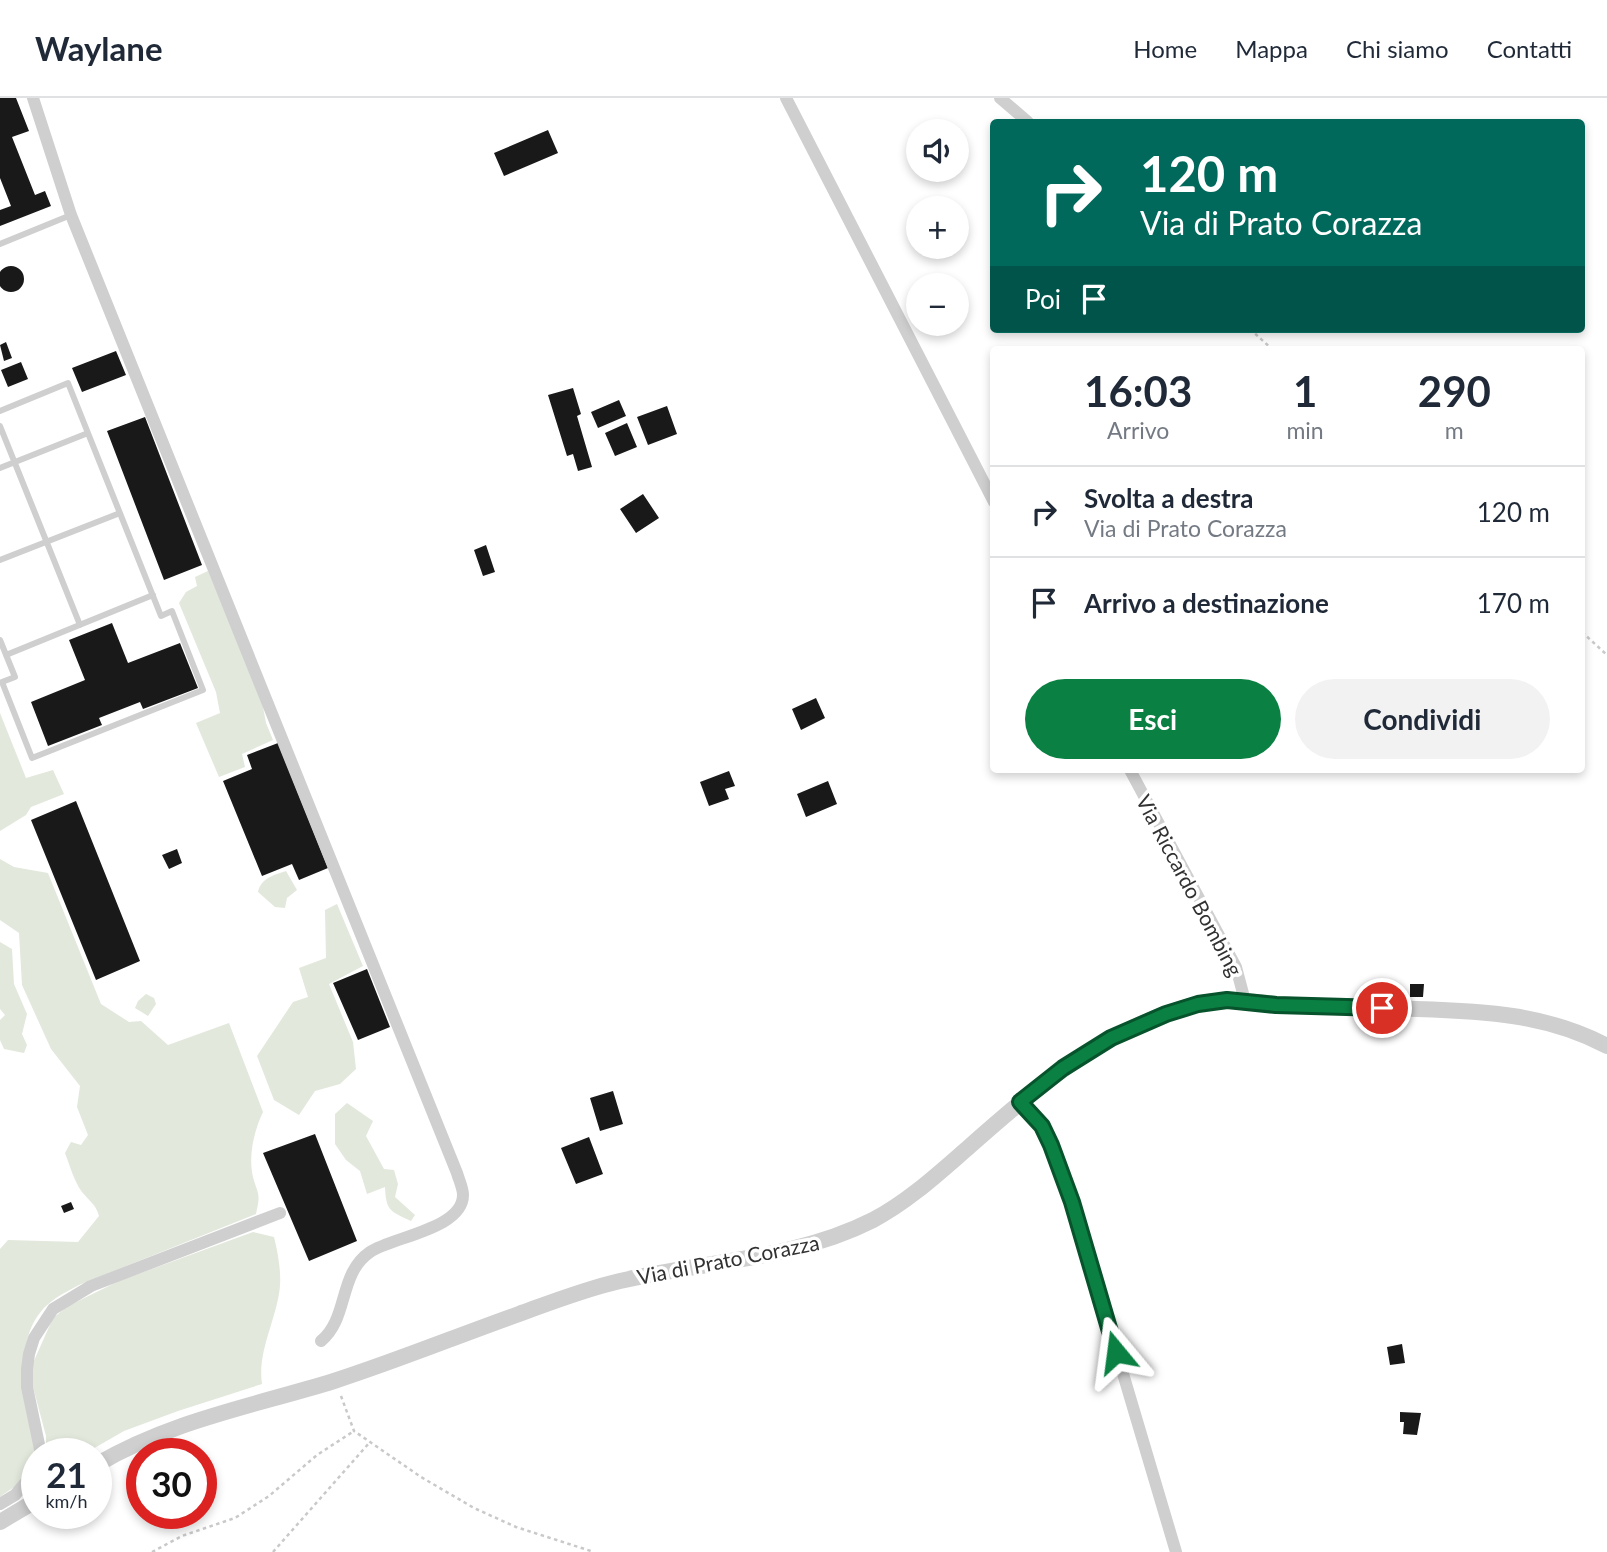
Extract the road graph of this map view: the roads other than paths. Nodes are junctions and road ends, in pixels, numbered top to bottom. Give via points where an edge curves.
1 (33, 98) edge
2 (786, 98) edge
3 (1000, 98) edge
4 (1024, 119) edge
5 (72, 215) junction
6 (0, 244) edge
7 (0, 411) edge
8 (0, 426) edge
9 (88, 433) junction
10 (15, 462) junction
11 (0, 468) edge
12 (990, 494) edge
13 (120, 513) junction
14 (47, 542) junction
15 (0, 560) edge
16 (153, 595) junction
17 (79, 625) junction
18 (0, 640) edge
19 (6, 655) junction
20 (1132, 773) edge
21 (1245, 1001) junction
22 (1607, 1046) edge
23 (1020, 1102) junction
24 (280, 1213) dead end
25 (321, 1341) dead end
26 (38, 1438) edge
27 (112, 1456) edge
28 (21, 1488) edge
29 (0, 1504) edge
30 (21, 1510) edge
31 (0, 1522) edge
32 (1176, 1552) edge

1 - 5 street
2 - 12 street
3 - 4 street
5 - 6 lane
5 - 25 street via 463,1194 450,1217 370,1252 360,1261 348,1280 337,1322
7 - 9 lane via 68,383
8 - 10 lane
9 - 10 lane
9 - 13 lane
10 - 11 lane
10 - 14 lane
13 - 14 lane
13 - 16 lane
14 - 15 lane
14 - 17 lane
16 - 17 lane
16 - 19 lane via 161,616 172,611 203,690 32,758 2,682 15,677
17 - 19 lane
18 - 19 lane
20 - 21 street, Via Riccardo Bombing via 1236,967
21 - 22 street, Via di Prato Corazza via 1512,1014 1568,1028
21 - 23 street, Via di Prato Corazza via 1198,1004 1127,1030 1063,1068
23 - 27 street, Via di Prato Corazza via 911,1196 843,1234 788,1251 598,1287 334,1381 172,1428
23 - 32 street via 1042,1126 1072,1202
24 - 26 street via 92,1286 53,1308 34,1338 27,1369
28 - 29 street
30 - 31 street

